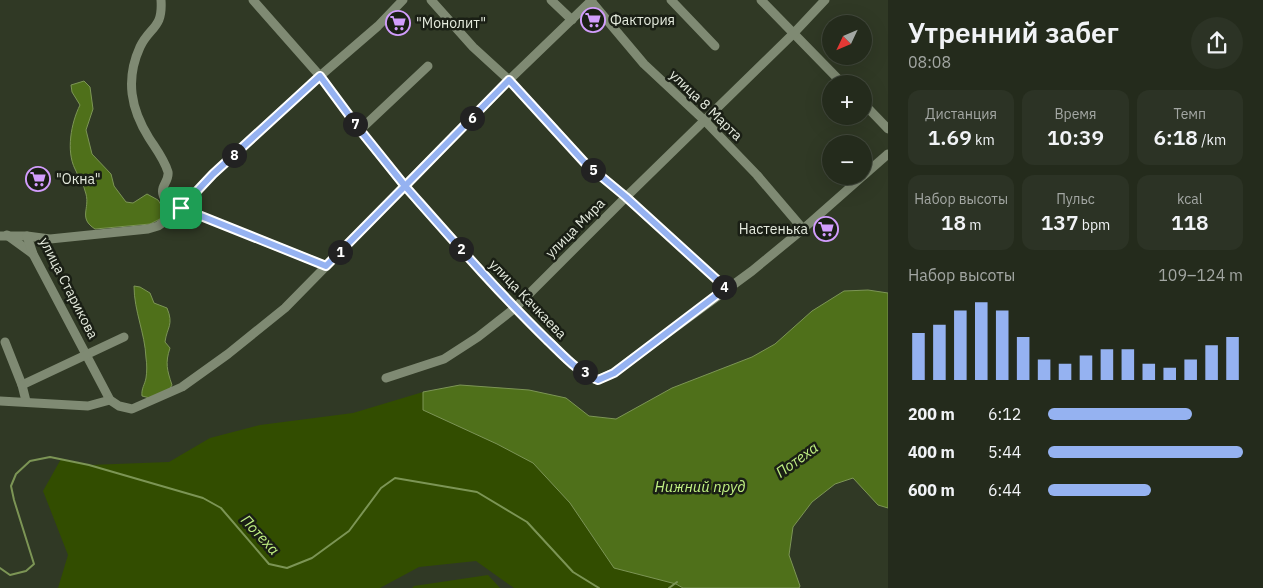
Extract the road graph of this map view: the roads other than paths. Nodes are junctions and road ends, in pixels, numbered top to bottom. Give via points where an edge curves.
1 (161, 0) edge
2 (253, 0) edge
3 (403, 0) edge
4 (430, 0) edge
5 (551, 0) edge
6 (591, 0) edge
7 (671, 0) edge
8 (761, 0) edge
9 (825, 0) edge
10 (572, 20) junction
11 (793, 34) junction
12 (715, 46) dead end
13 (428, 66) dead end
14 (834, 75) edge
15 (320, 76) junction
16 (509, 80) junction
17 (872, 112) edge
18 (705, 121) junction
19 (888, 129) edge
20 (360, 130) junction
21 (888, 154) edge
22 (872, 168) edge
23 (853, 185) edge
24 (405, 186) junction
25 (626, 197) junction
26 (179, 210) junction
27 (803, 229) junction
28 (4, 236) edge
29 (27, 236) junction
30 (34, 254) junction
31 (326, 266) junction
32 (726, 288) junction
33 (514, 308) junction
34 (124, 337) dead end
35 (5, 342) dead end
36 (87, 353) junction
37 (386, 378) dead end
38 (22, 385) junction
39 (0, 400) edge
40 (110, 400) junction
41 (26, 401) junction

1 - 26 street via 160,21 141,45 135,60 132,99 140,124 168,172 163,194
2 - 15 street, улица Качкаева
3 - 15 street, улица Старикова
4 - 16 street
5 - 10 street
6 - 10 street
6 - 18 street, улица 8 Марта via 644,64
7 - 12 street
8 - 11 street
9 - 11 street, улица Мира
10 - 16 street
11 - 14 street
11 - 18 street, улица Мира
13 - 20 street
15 - 20 street, улица Качкаева
15 - 26 street, улица Старикова via 213,174
16 - 24 street
16 - 25 street via 585,163
17 - 19 street
18 - 25 street, улица Мира
18 - 27 street, улица 8 Марта
20 - 24 street, улица Качкаева
21 - 22 street
23 - 27 street
24 - 31 street
24 - 33 street, улица Качкаева
25 - 32 street
25 - 33 street, улица Мира
26 - 29 street, улица Старикова via 158,226 148,229 50,239
26 - 31 street
27 - 32 street
28 - 29 street, улица Старикова
28 - 30 street
29 - 30 street, улица Старикова
30 - 36 street, улица Старикова
31 - 40 street via 285,308 182,387 132,409
32 - 33 street, улица Качкаева via 614,373 598,380 568,360
33 - 37 street, улица Мира via 444,359
34 - 36 street, улица Старикова
35 - 38 street
36 - 38 street, улица Старикова
36 - 40 street, улица Старикова
38 - 41 street
39 - 41 street
40 - 41 street via 88,406

